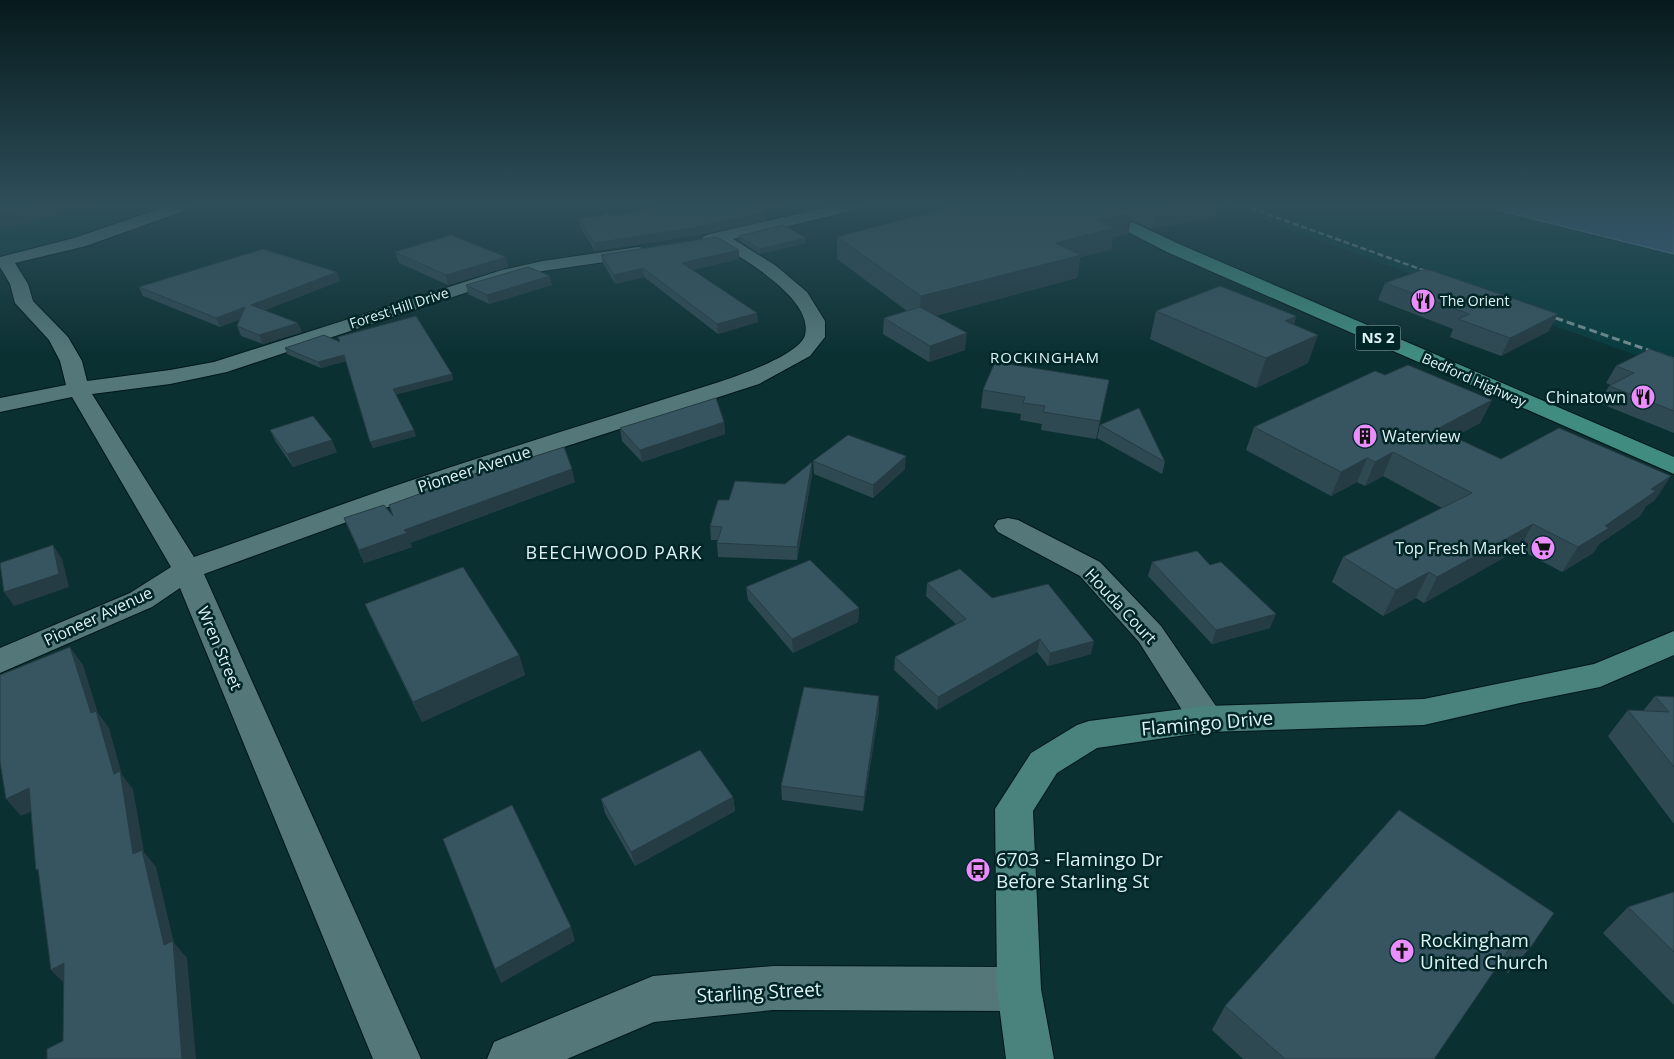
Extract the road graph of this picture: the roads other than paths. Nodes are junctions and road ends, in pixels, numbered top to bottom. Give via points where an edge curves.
1 (32, 254) edge
2 (621, 254) edge
3 (746, 254) edge
4 (1188, 254) edge
5 (3, 262) edge
6 (78, 389) junction
7 (0, 405) edge
8 (1674, 466) edge
9 (1008, 526) dead end
10 (187, 570) junction
11 (1674, 642) edge
12 (0, 661) edge
13 (1206, 720) junction
14 (1019, 989) junction
15 (397, 1059) edge
16 (511, 1059) edge
17 (1030, 1059) edge

1 - 5 street
2 - 6 street, Forest Hill Drive via 502,275 219,367
3 - 10 street, Pioneer Avenue via 798,292 815,321 815,337 804,352 751,379 456,474
4 - 8 main road, Bedford Highway / NS 2
5 - 6 street, Wren Street via 18,284 24,304 58,337 71,361
6 - 7 street, Forest Hill Drive
6 - 10 street, Wren Street
9 - 13 street, Houda Court via 1090,569 1150,634
10 - 12 street, Pioneer Avenue via 141,600
10 - 15 street, Wren Street
11 - 13 street, Flamingo Drive via 1600,675 1424,712
13 - 14 street, Flamingo Drive via 1088,735 1044,763 1014,809
14 - 16 street, Starling Street via 773,988 653,999
14 - 17 street, Flamingo Drive

